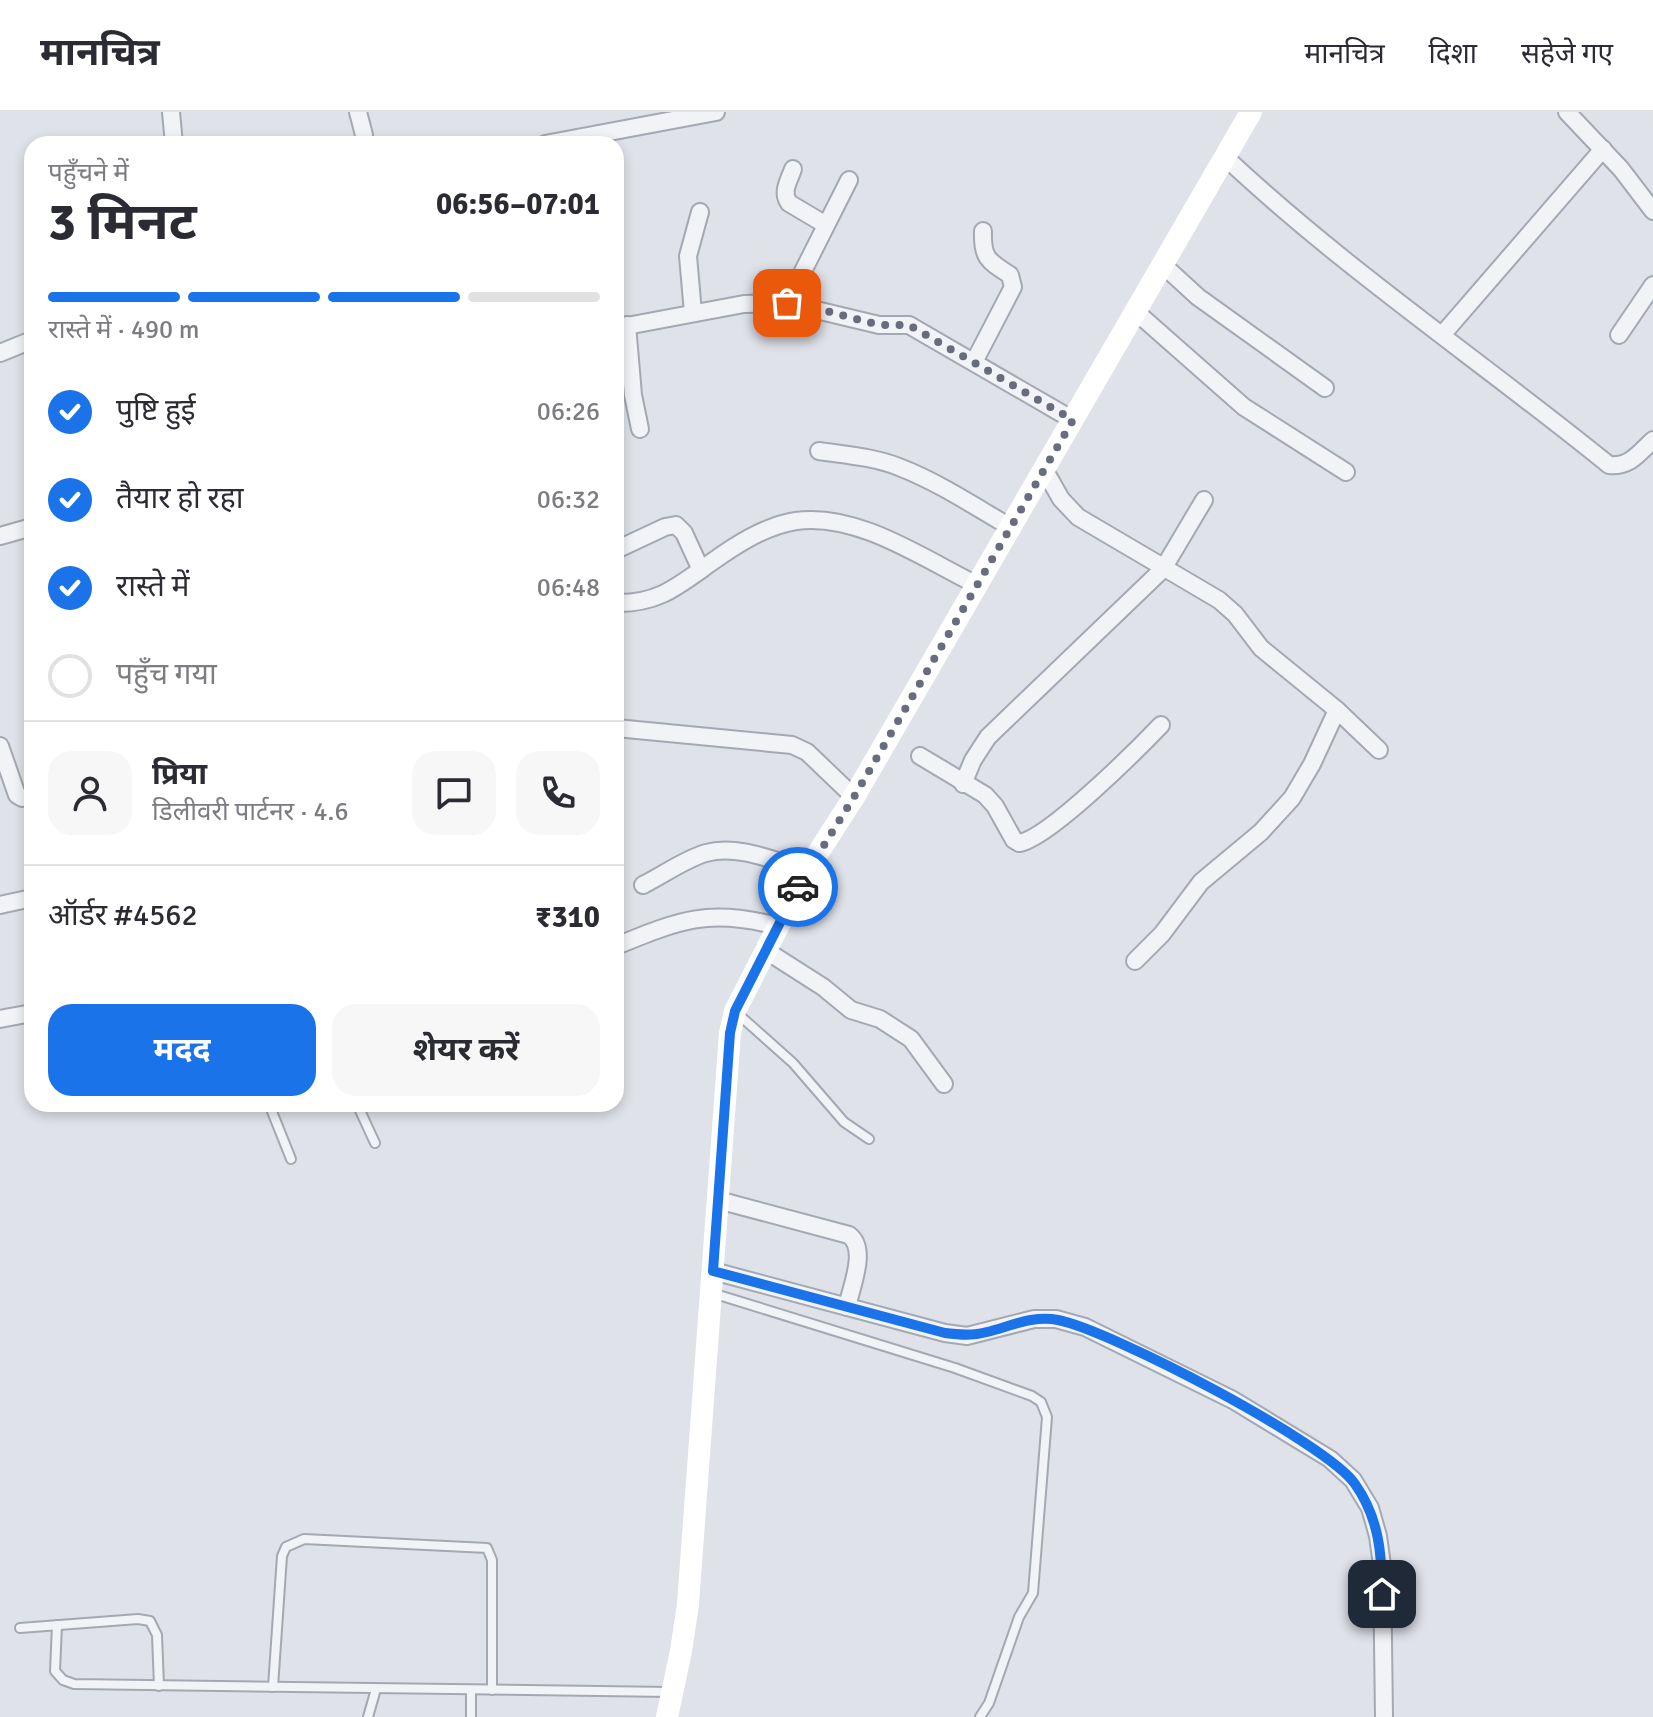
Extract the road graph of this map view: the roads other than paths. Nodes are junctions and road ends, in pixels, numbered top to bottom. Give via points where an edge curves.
1 (171, 112) edge
2 (358, 112) edge
3 (716, 112) edge
4 (1251, 112) edge
5 (1567, 112) edge
6 (364, 135) dead end
7 (173, 136) edge
8 (588, 136) edge
9 (1603, 149) junction
10 (1224, 156) junction
11 (793, 169) dead end
12 (849, 180) dead end
13 (1653, 211) edge
14 (700, 212) dead end
15 (826, 225) junction
16 (983, 231) dead end
17 (1163, 265) junction
18 (1653, 285) edge
19 (787, 303) junction
20 (1135, 311) junction
21 (693, 313) junction
22 (624, 326) edge
23 (1442, 335) junction
24 (1619, 335) dead end
25 (624, 339) edge
26 (24, 343) edge
27 (0, 353) edge
28 (974, 362) junction
29 (1325, 388) dead end
30 (1073, 420) junction
31 (640, 429) dead end
32 (1653, 440) edge
33 (819, 451) dead end
34 (1044, 469) junction
35 (1346, 472) dead end
36 (1204, 500) dead end
37 (1010, 527) junction
38 (24, 529) edge
39 (0, 536) edge
40 (624, 546) edge
41 (1163, 569) junction
42 (701, 570) junction
43 (977, 585) junction
44 (624, 603) edge
45 (1337, 710) junction
46 (1161, 725) dead end
47 (624, 729) edge
48 (0, 746) edge
49 (1379, 750) dead end
50 (920, 756) dead end
51 (963, 784) junction
52 (854, 797) junction
53 (24, 798) edge
54 (807, 870) junction
55 (643, 885) dead end
56 (24, 900) edge
57 (0, 905) edge
58 (777, 926) junction
59 (624, 943) edge
60 (765, 950) junction
61 (1135, 961) dead end
62 (735, 1011) junction
63 (24, 1014) edge
64 (0, 1019) edge
65 (944, 1084) dead end
66 (272, 1112) edge
67 (361, 1112) edge
68 (869, 1139) dead end
69 (375, 1143) dead end
70 (291, 1159) dead end
71 (718, 1200) junction
72 (712, 1282) junction
73 (847, 1307) junction
74 (57, 1625) junction
75 (20, 1628) dead end
76 (159, 1686) junction
77 (273, 1687) junction
78 (376, 1689) junction
79 (471, 1690) junction
80 (492, 1690) junction
81 (673, 1692) junction
82 (983, 1715) edge
83 (368, 1717) edge
84 (471, 1717) edge
85 (667, 1717) edge
86 (1384, 1717) edge

1 - 7 street
2 - 6 street
3 - 8 street
4 - 10 street
5 - 9 street
9 - 13 street
9 - 23 street
10 - 17 street
10 - 23 street via 1337,256
11 - 15 street via 786,198
12 - 15 street
14 - 21 street via 688,256
15 - 19 street
16 - 28 street via 984,254 1014,281
17 - 20 street
17 - 29 street via 1208,305
18 - 24 street
19 - 21 street
19 - 28 street via 879,325 909,325
20 - 30 street
20 - 35 street via 1244,407
21 - 22 street
23 - 32 street via 1609,465 1630,462
25 - 31 street
26 - 27 street
28 - 30 street
30 - 34 street
33 - 37 street via 897,466
34 - 37 street
34 - 41 street via 1078,517
36 - 41 street
37 - 43 street
38 - 39 street
40 - 42 street via 676,525
41 - 45 street via 1219,600 1280,666
41 - 51 street via 988,737
42 - 43 street via 764,532 795,521 831,520 865,530
42 - 44 street via 648,602
43 - 52 street
45 - 49 street
45 - 61 street via 1292,798 1201,882
46 - 51 street via 1108,778 1026,842 1014,840 985,795
47 - 52 street via 792,745 807,752
48 - 53 street via 17,795
50 - 51 street
52 - 54 street
54 - 55 street via 742,852 718,852
54 - 58 street
56 - 57 street
58 - 59 street via 735,917 697,917
58 - 60 street
60 - 62 street
60 - 65 street via 851,1010 880,1019 911,1039
62 - 68 lane via 793,1063 844,1122
62 - 71 street
63 - 64 street
66 - 70 lane
67 - 69 lane
71 - 72 street
71 - 73 street via 849,1235 858,1246 858,1257
72 - 73 street
72 - 81 street via 688,1604
72 - 82 lane via 1041,1402 1047,1417 1033,1593
73 - 86 street via 967,1336 1034,1319 1085,1327 1233,1400 1330,1459 1353,1480 1370,1508 1378,1536
74 - 75 lane
74 - 76 lane via 55,1671 63,1680
74 - 76 lane via 150,1621 157,1635
76 - 77 lane
77 - 78 lane
77 - 80 lane via 282,1556 286,1547 304,1539 487,1548 492,1560
78 - 79 lane
78 - 83 lane
79 - 80 lane
79 - 84 lane
80 - 81 lane
81 - 85 street

